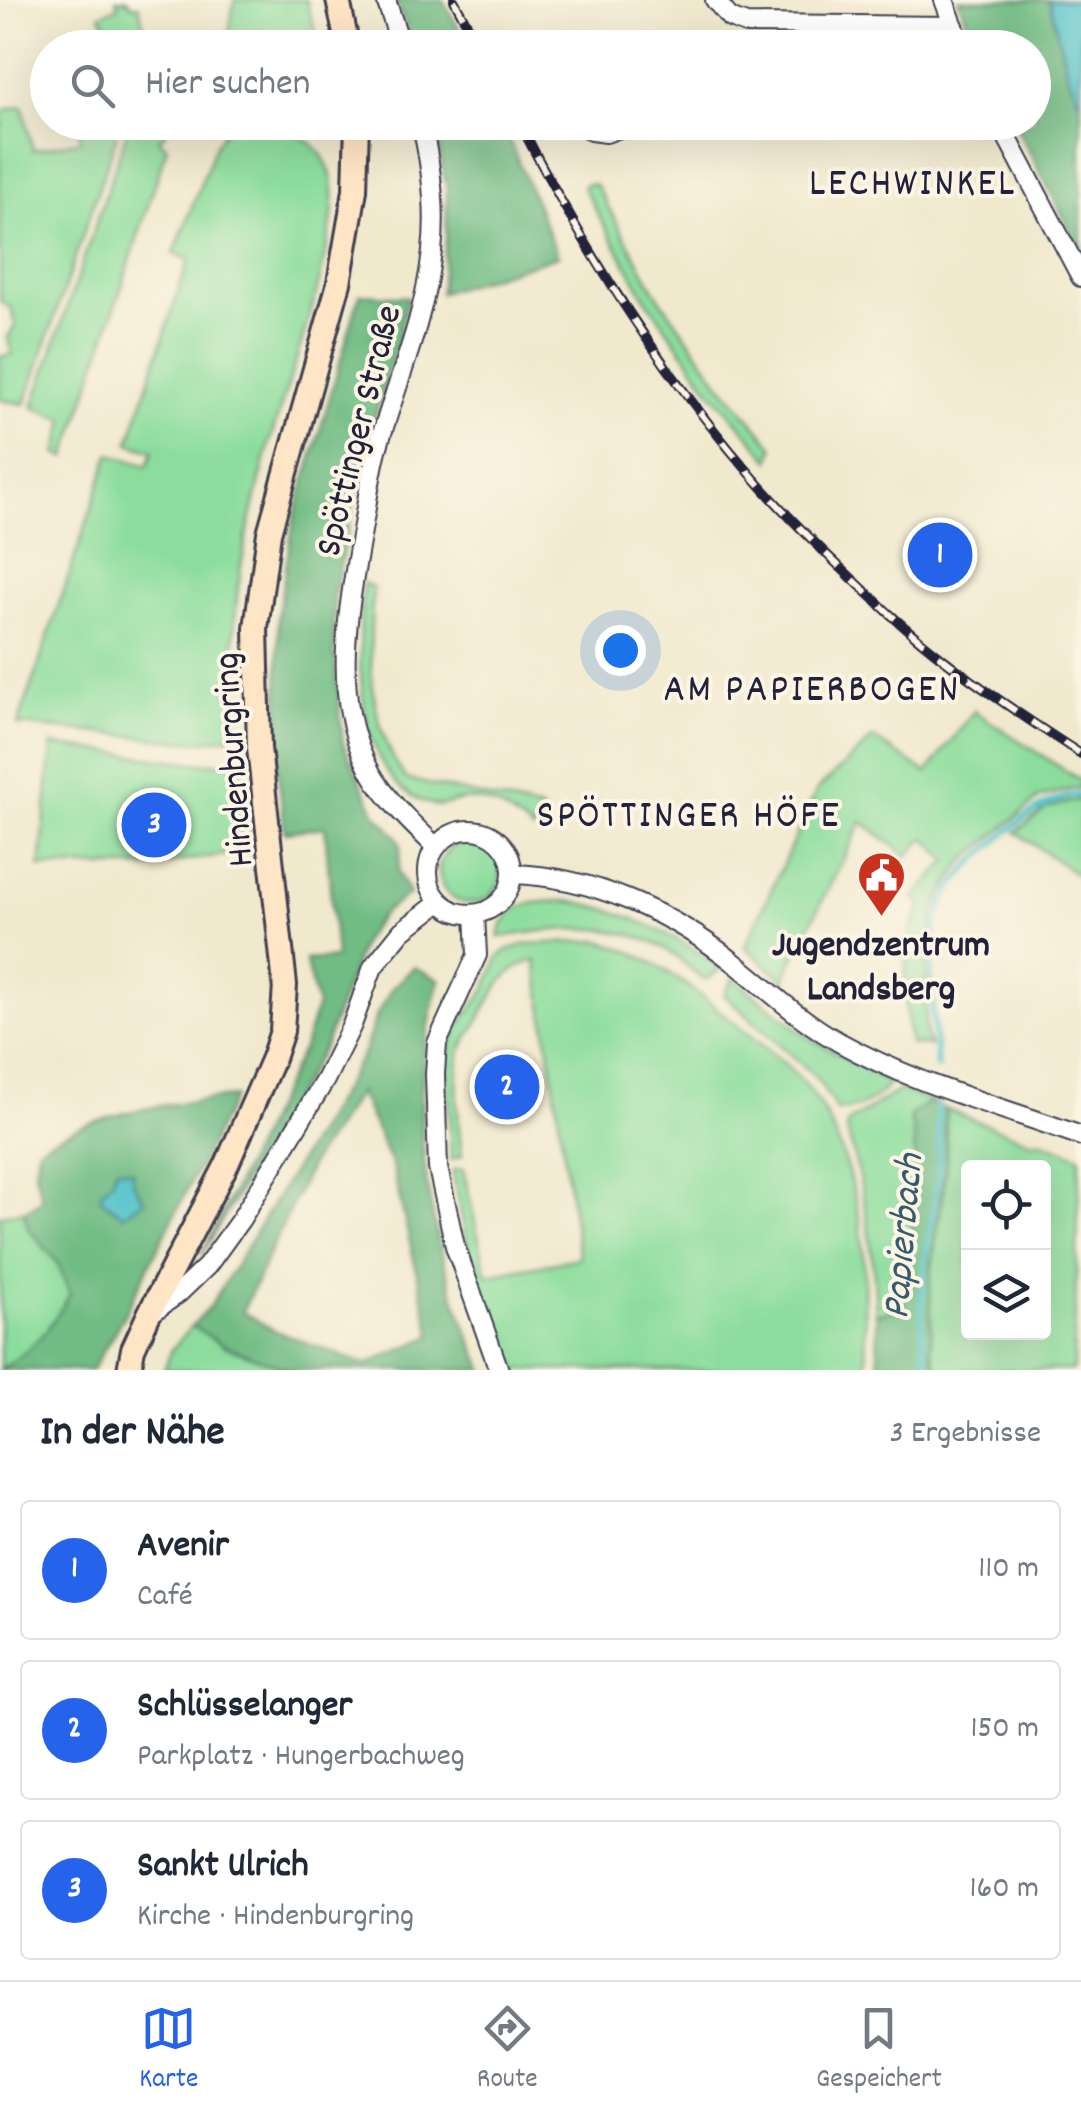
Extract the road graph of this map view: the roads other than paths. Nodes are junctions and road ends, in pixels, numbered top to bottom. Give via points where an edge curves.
1 (338, 0) edge
2 (386, 0) edge
3 (716, 0) edge
4 (944, 0) edge
5 (954, 26) junction
6 (344, 30) edge
7 (396, 30) edge
8 (955, 30) edge
9 (356, 140) edge
10 (425, 140) edge
11 (1009, 140) edge
12 (1081, 277) edge
13 (436, 846) junction
14 (512, 874) junction
15 (440, 902) junction
16 (475, 914) junction
17 (1081, 1136) edge
18 (149, 1314) junction
19 (131, 1360) edge
20 (117, 1370) edge
21 (500, 1370) edge

1 - 6 main road
2 - 7 street
3 - 5 street via 730,18 746,24
4 - 5 street
5 - 8 street
9 - 18 main road, Hindenburgring via 339,284 269,533 256,628 259,748 285,985 282,1031 227,1164
10 - 13 street, Spöttinger Straße via 432,251 408,359 378,446 348,601 347,655 354,732 364,760 399,811
11 - 12 street
13 - 14 street via 463,830 485,832 508,853
13 - 15 street via 428,875
14 - 16 street via 501,901
14 - 17 street via 584,884 636,904 712,946 837,1041 929,1085
15 - 16 street
15 - 18 street via 402,931 374,967 324,1080 241,1219 207,1266
16 - 21 street via 476,955 437,1043 438,1168 459,1260
18 - 19 main road, Hindenburgring
19 - 20 main road, Hindenburgring

